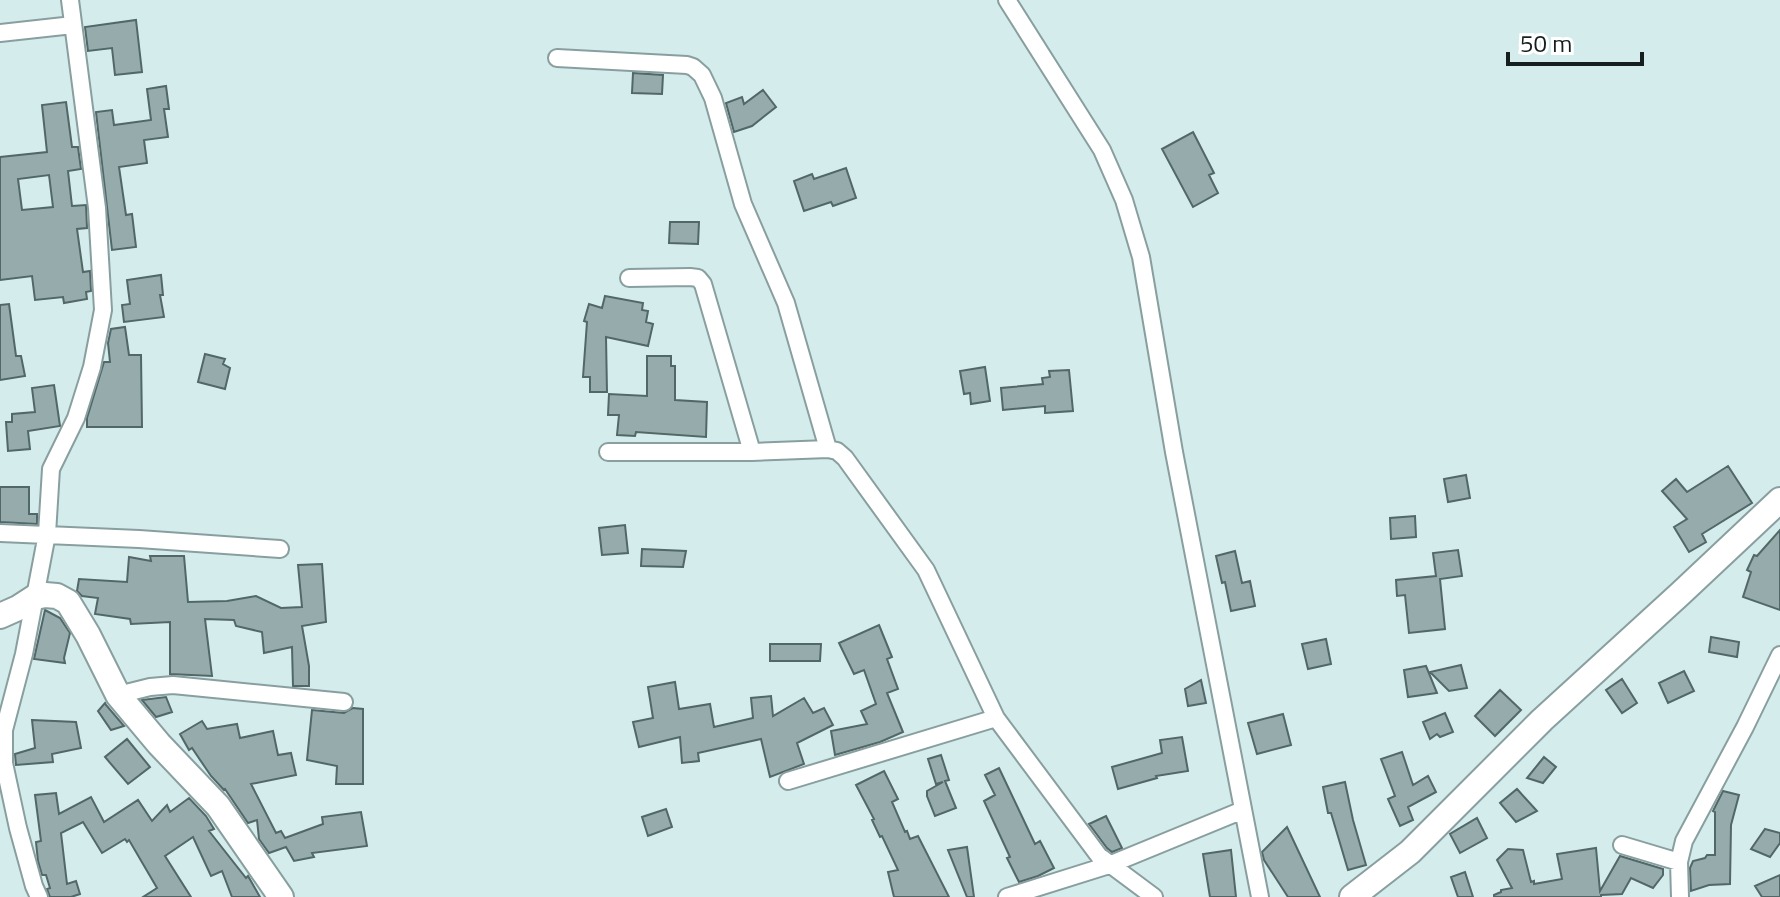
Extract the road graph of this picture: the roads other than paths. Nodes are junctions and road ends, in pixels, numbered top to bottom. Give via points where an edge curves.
1 (70, 0) edge
2 (1007, 0) edge
3 (73, 25) junction
4 (0, 33) edge
5 (557, 58) dead end
6 (629, 278) dead end
7 (828, 449) junction
8 (608, 452) dead end
9 (752, 452) junction
10 (1780, 500) edge
11 (0, 533) edge
12 (47, 534) junction
13 (280, 549) dead end
14 (35, 597) junction
15 (0, 616) edge
16 (1780, 655) edge
17 (118, 695) junction
18 (344, 702) dead end
19 (996, 718) junction
20 (788, 781) dead end
21 (1243, 810) junction
22 (1622, 845) dead end
23 (1679, 862) junction
24 (1109, 865) junction
25 (39, 897) edge
26 (281, 897) edge
27 (1007, 897) edge
28 (1154, 897) edge
29 (1260, 897) edge
30 (1352, 897) edge
31 (1680, 897) edge

1 - 3 street
2 - 21 street via 1102,150 1129,215
3 - 4 street
3 - 12 street via 97,208 103,310 76,418 51,469
5 - 7 street via 687,65 702,75 743,204 786,303
6 - 9 street via 690,277 703,284
7 - 9 street
7 - 19 street via 854,469 926,570
8 - 9 street
10 - 30 street via 1542,720 1410,852
11 - 12 street
12 - 13 street
12 - 14 street
14 - 15 street
14 - 17 street via 57,596 68,602
14 - 25 street via 4,730 4,763
16 - 23 street via 1684,841
17 - 18 street via 173,685
17 - 26 street via 218,806
19 - 20 street
19 - 24 street
21 - 24 street
21 - 29 street
22 - 23 street
23 - 31 street
24 - 27 street
24 - 28 street

